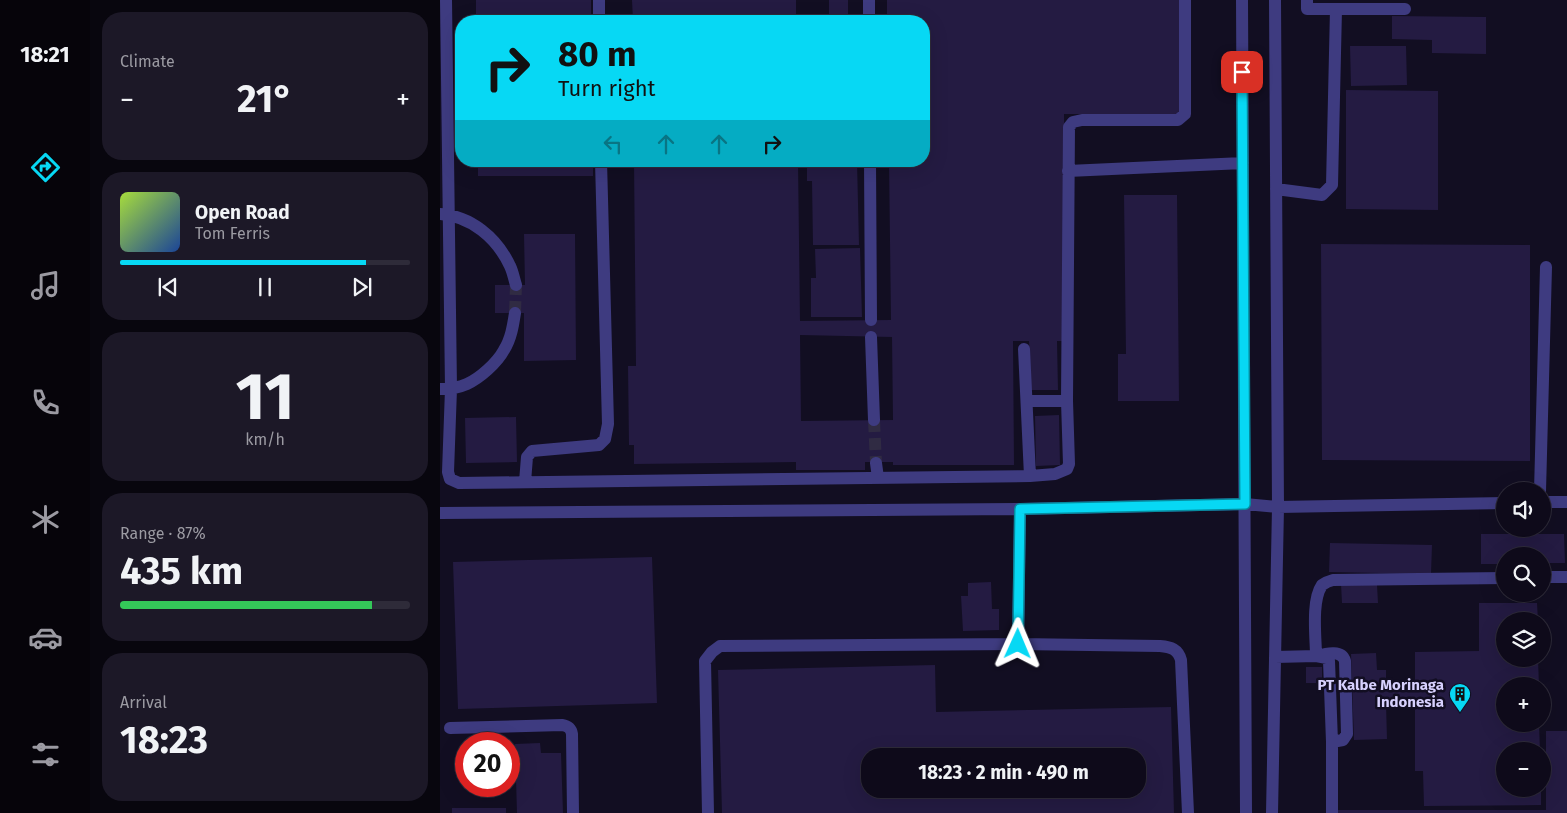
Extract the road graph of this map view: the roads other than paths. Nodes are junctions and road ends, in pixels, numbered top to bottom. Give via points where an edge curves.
1 (446, 0) edge
2 (599, 0) edge
3 (869, 0) edge
4 (1185, 0) edge
5 (1242, 0) edge
6 (1275, 0) edge
7 (1307, 0) edge
8 (1336, 9) junction
9 (1405, 9) dead end
10 (599, 15) edge
11 (869, 15) edge
12 (1243, 163) junction
13 (601, 167) edge
14 (870, 167) edge
15 (1068, 171) junction
16 (1276, 188) junction
17 (444, 214) edge
18 (1546, 267) dead end
19 (516, 285) tunnel mouth
20 (515, 313) tunnel mouth
21 (871, 320) dead end
22 (871, 337) dead end
23 (1024, 348) dead end
24 (445, 389) edge
25 (1067, 401) junction
26 (1026, 402) junction
27 (874, 420) tunnel mouth
28 (876, 462) tunnel mouth
29 (1030, 476) junction
30 (878, 478) junction
31 (525, 482) junction
32 (1540, 482) edge
33 (1551, 502) edge
34 (1567, 502) edge
35 (1496, 503) edge
36 (1245, 504) junction
37 (1278, 507) junction
38 (1020, 509) junction
39 (440, 514) edge
40 (1551, 577) edge
41 (1567, 577) edge
42 (1496, 578) edge
43 (1018, 644) junction
44 (1316, 656) junction
45 (1274, 657) junction
46 (450, 728) dead end
47 (573, 813) edge
48 (708, 813) edge
49 (1188, 813) edge
50 (1246, 813) edge
51 (1272, 813) edge
52 (1332, 813) edge

1 - 17 street
2 - 10 street
3 - 11 street
4 - 15 street via 1185,114 1178,120 1073,122 1069,127
5 - 12 street
6 - 16 street
7 - 8 street via 1307,9
8 - 9 street
8 - 16 street via 1332,186 1322,195
12 - 15 street
12 - 36 street
13 - 31 street via 606,439 599,444 532,451 527,458
14 - 21 street
15 - 25 street
16 - 37 street
17 - 19 street via 465,219 480,228 503,253
17 - 24 street
18 - 32 street
20 - 24 street via 508,342 494,363 467,384
22 - 27 street
23 - 26 street
24 - 31 street via 450,479 459,483
25 - 26 street
25 - 29 street via 1069,464 1055,474
26 - 29 street
28 - 30 street
29 - 30 street
30 - 31 street
33 - 34 street
35 - 37 street
36 - 37 street
36 - 38 street
36 - 50 street
37 - 45 street
38 - 39 street
38 - 43 street
40 - 41 street
42 - 44 street via 1332,580 1323,584 1318,596
43 - 48 street via 720,646 705,661
43 - 49 street via 1160,646 1180,654
44 - 45 street
44 - 52 street via 1341,654 1345,660 1347,734 1343,740 1332,742
45 - 51 street
46 - 47 street via 567,726 572,734

